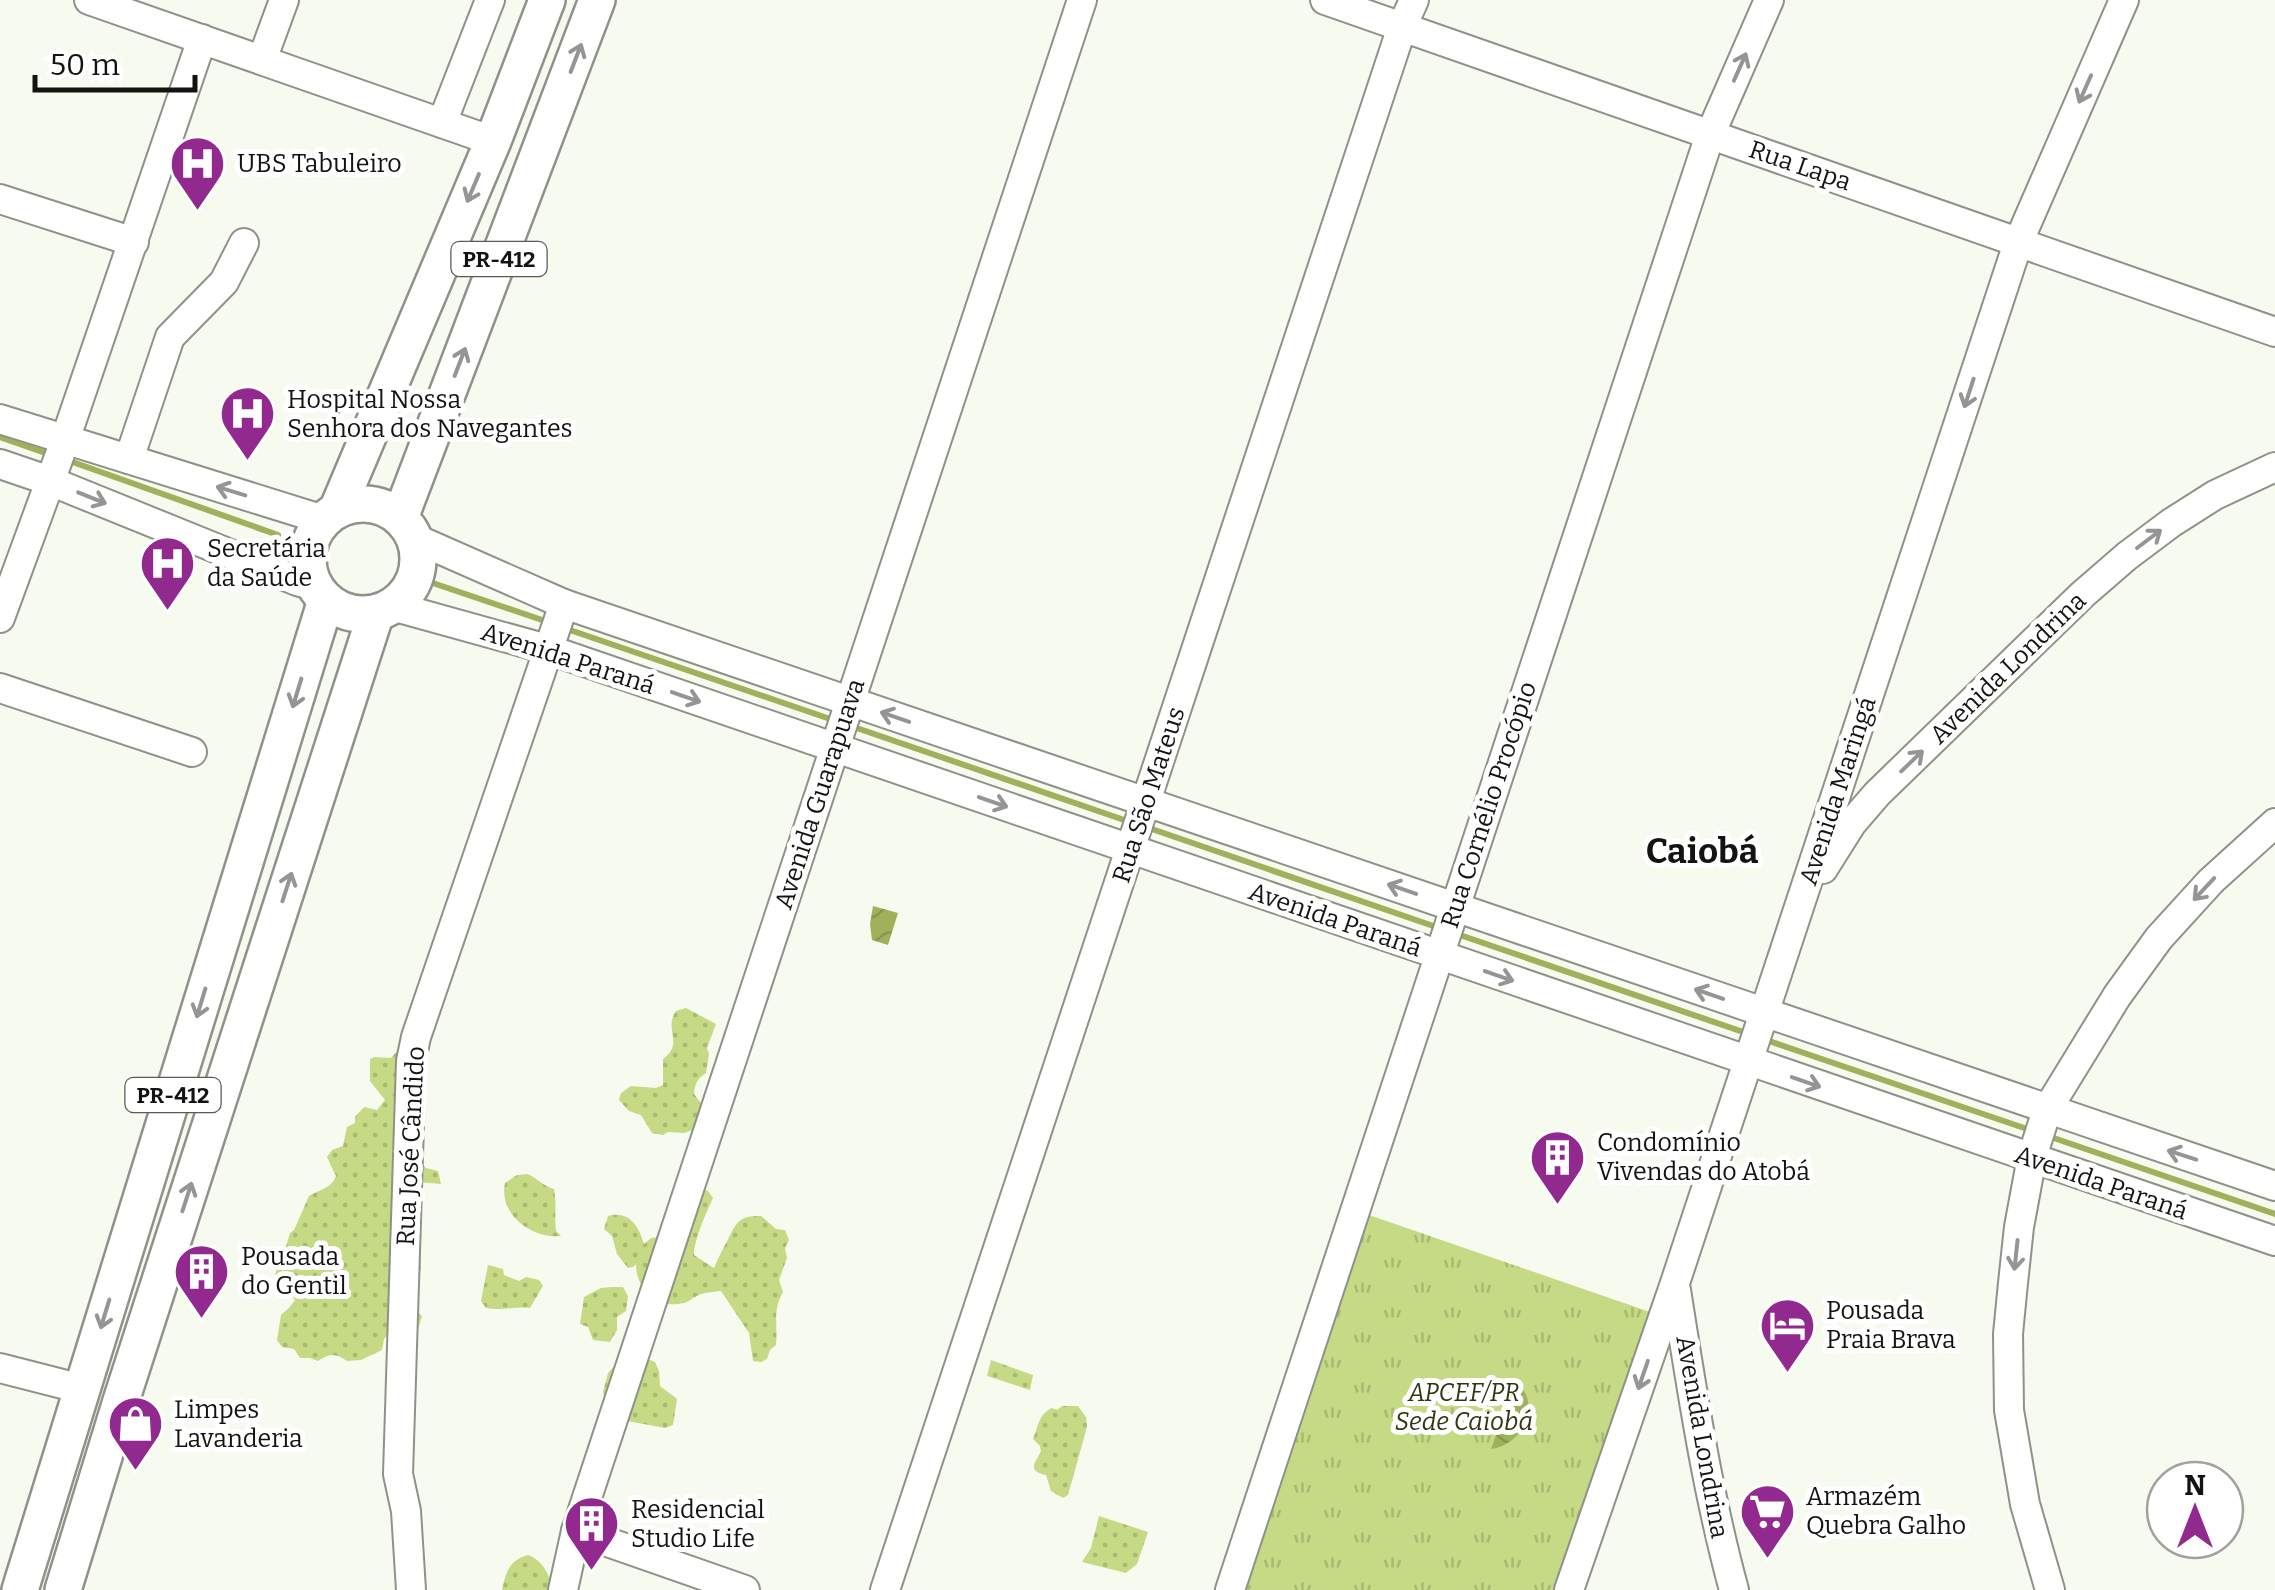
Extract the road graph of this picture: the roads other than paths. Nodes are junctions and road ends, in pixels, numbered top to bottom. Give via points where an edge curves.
1 (89, 0) edge
2 (284, 0) edge
3 (490, 0) edge
4 (548, 0) edge
5 (597, 0) edge
6 (1082, 0) edge
7 (1326, 0) edge
8 (1414, 0) edge
9 (1769, 0) edge
10 (2124, 0) edge
11 (1402, 27) junction
12 (202, 40) junction
13 (262, 60) junction
14 (442, 123) junction
15 (1710, 135) junction
16 (493, 140) junction
17 (0, 198) edge
18 (134, 242) junction
19 (2018, 243) junction
20 (244, 244) dead end
21 (2275, 332) edge
22 (0, 419) edge
23 (129, 459) junction
24 (58, 460) junction
25 (0, 464) edge
26 (2275, 466) edge
27 (331, 515) junction
28 (407, 528) junction
29 (320, 593) junction
30 (564, 604) junction
31 (384, 609) junction
32 (0, 618) edge
33 (548, 649) junction
34 (0, 688) edge
35 (849, 706) junction
36 (836, 744) junction
37 (192, 752) dead end
38 (1846, 766) junction
39 (1877, 794) junction
40 (2275, 823) edge
41 (1138, 825) junction
42 (1454, 913) junction
43 (1794, 924) junction
44 (1441, 951) junction
45 (1764, 1013) junction
46 (1748, 1062) junction
47 (2046, 1112) junction
48 (2032, 1158) junction
49 (2275, 1186) edge
50 (2275, 1241) edge
51 (1675, 1283) junction
52 (0, 1368) edge
53 (82, 1389) junction
54 (576, 1531) junction
55 (20, 1590) edge
56 (60, 1590) edge
57 (411, 1590) edge
58 (563, 1590) edge
59 (746, 1590) edge
60 (885, 1590) edge
61 (1230, 1590) edge
62 (1569, 1590) edge
63 (1734, 1590) edge
64 (2050, 1590) edge

1 - 12 street
2 - 13 street
3 - 14 street
4 - 16 main road, PR-412
28 -> 5 main road, PR-412
6 - 35 street, Avenida Guarapuava
7 - 11 street, Rua Lapa
8 - 11 street, Rua São Mateus
15 -> 9 street, Rua Cornélio Procópio
10 -> 19 street, Avenida Maringá
11 - 15 street, Rua Lapa
11 - 41 street, Rua São Mateus
12 - 13 street
12 - 18 street
13 - 14 street
14 - 16 street
15 - 19 street, Rua Lapa
15 - 42 street, Rua Cornélio Procópio
16 -> 27 main road, PR-412
17 - 18 street
18 - 24 street
19 - 21 street, Rua Lapa
19 -> 38 street, Avenida Maringá
20 - 23 street via 224,282 170,337
22 - 24 street
23 - 24 street
27 -> 23 street
24 - 25 street
24 -> 29 street
24 - 32 street
39 -> 26 street, Avenida Londrina via 2127,556 2171,523
27 - 28 main road via 370,504
27 - 29 main road, PR-412 via 308,551
28 - 30 street, Avenida Paraná
28 - 31 main road, PR-412 via 418,550 416,576 402,598
29 - 31 main road via 358,614
29 -> 53 main road, PR-412
30 - 33 street, Rua José Cândido
30 - 35 street, Avenida Paraná
31 - 33 street, Avenida Paraná
56 -> 31 main road, PR-412
33 -> 36 street, Avenida Paraná
33 - 57 street, Rua José Cândido via 411,1062 398,1474
34 - 37 street
35 - 36 street, Avenida Guarapuava
41 -> 35 street, Avenida Paraná
36 -> 41 street, Avenida Paraná
36 - 54 street, Avenida Guarapuava
38 - 39 street via 1855,787
38 - 43 street, Avenida Maringá
39 - 43 street, Avenida Londrina via 1828,859
40 -> 47 street via 2159,938
42 -> 41 street, Avenida Paraná
41 - 44 street, Avenida Paraná
41 - 60 street, Rua São Mateus
42 - 44 street, Rua Cornélio Procópio
45 -> 42 street, Avenida Paraná
43 - 45 street, Avenida Maringá
44 -> 46 street, Avenida Paraná
44 - 61 street, Rua Cornélio Procópio
45 - 46 street, Avenida Maringá
45 - 47 street, Avenida Paraná
46 -> 48 street, Avenida Paraná
46 - 51 street, Avenida Maringá
47 - 48 street
49 -> 47 street, Avenida Paraná
48 - 50 street, Avenida Paraná
48 -> 64 street via 2012,1283 2009,1410 2025,1504
51 -> 62 street, Avenida Maringá
51 - 63 street, Avenida Londrina via 1698,1433
52 - 53 street
53 - 55 main road, PR-412
53 - 56 main road via 94,1398 98,1418 55,1564
54 - 58 street, Avenida Guarapuava
54 - 59 street

